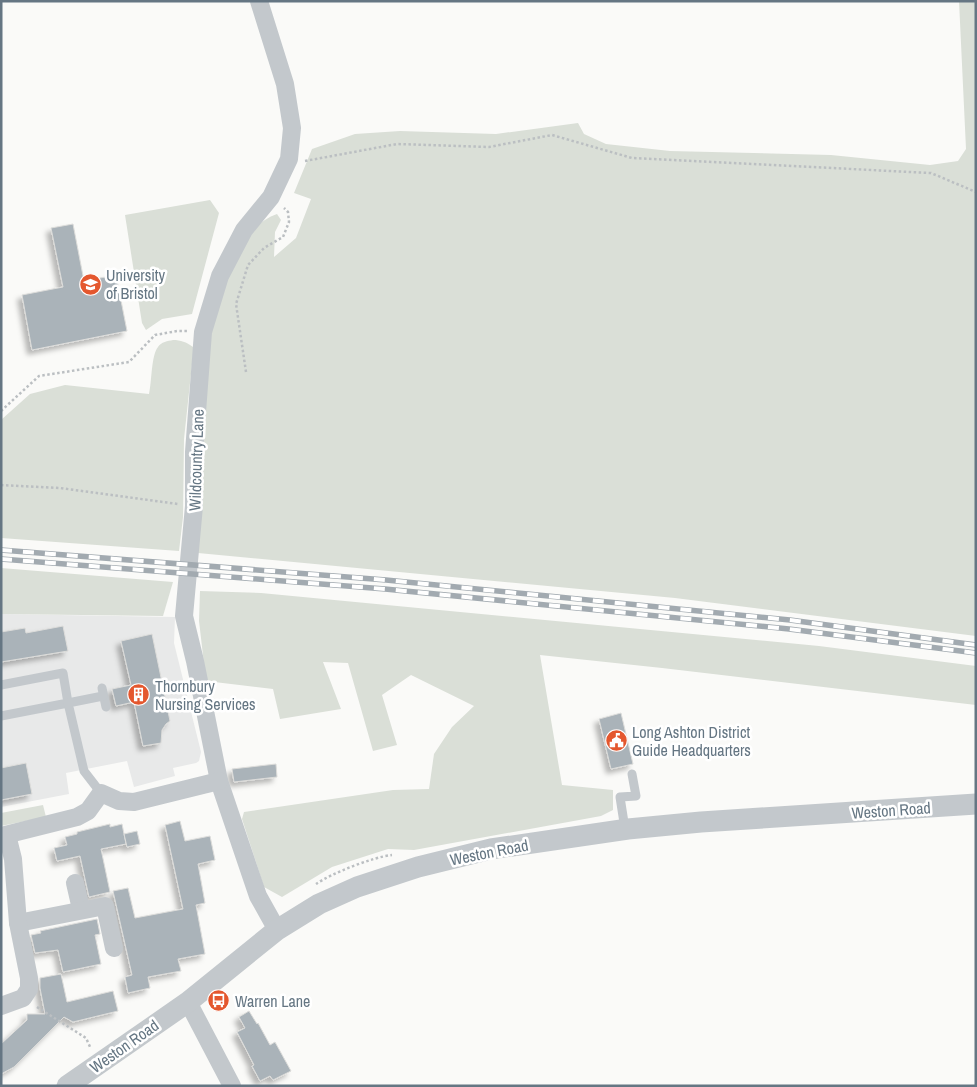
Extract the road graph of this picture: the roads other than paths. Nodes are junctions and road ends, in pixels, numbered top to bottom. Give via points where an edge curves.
1 (259, 1) edge
2 (1, 685) edge
3 (68, 703) junction
4 (106, 707) dead end
5 (1, 716) edge
6 (632, 774) dead end
7 (219, 781) junction
8 (101, 792) junction
9 (976, 804) edge
10 (625, 829) junction
11 (4, 835) edge
12 (75, 883) dead end
13 (81, 909) junction
14 (18, 923) junction
15 (277, 930) junction
16 (114, 948) dead end
17 (188, 1002) junction
18 (1, 1006) edge
19 (67, 1086) edge
20 (232, 1086) edge

1 - 7 street, Wildcountry Lane via 285,84 292,128 289,159 271,198 244,230 220,276 204,332 194,452 194,514 184,616
2 - 3 lane via 63,673
3 - 4 lane via 103,692
3 - 5 lane via 40,713
3 - 8 lane via 84,771
6 - 10 lane via 636,796 620,797
7 - 8 street via 134,802 119,801
7 - 15 street, Wildcountry Lane via 258,896
8 - 11 street via 88,811 78,817
9 - 10 street, Weston Road
10 - 15 street, Weston Road via 491,849 418,867 357,887
11 - 14 street via 13,859
12 - 13 street
13 - 14 street
13 - 16 street via 105,906
14 - 18 street via 29,989 23,998
15 - 17 street, Weston Road
17 - 19 street, Weston Road
17 - 20 street

